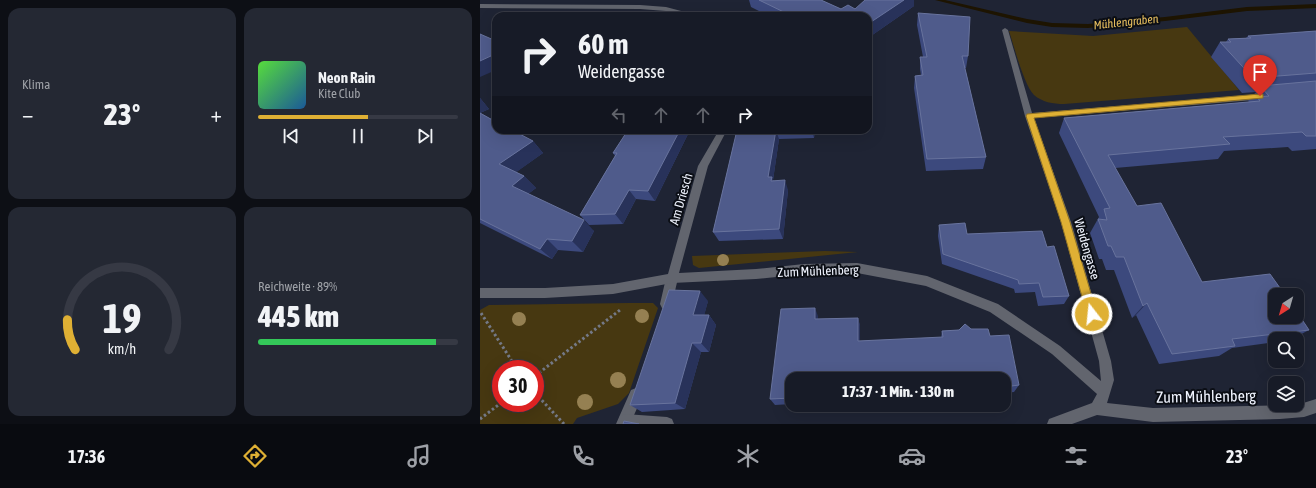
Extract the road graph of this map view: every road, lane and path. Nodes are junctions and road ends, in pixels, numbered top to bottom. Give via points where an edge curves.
1 (480, 6) edge
2 (679, 12) edge
3 (1005, 30) dead end
4 (1271, 95) edge
5 (1029, 116) junction
6 (721, 134) edge
7 (672, 278) junction
8 (632, 287) junction
9 (480, 293) edge
10 (480, 311) edge
11 (662, 318) edge
12 (511, 360) edge
13 (544, 369) edge
14 (639, 384) edge
15 (1105, 392) junction
16 (544, 403) edge
17 (1316, 406) edge
18 (1097, 408) junction
19 (492, 410) edge
20 (480, 420) edge
21 (624, 422) edge
22 (564, 424) edge
23 (667, 424) edge
24 (1054, 424) edge

1 - 2 street via 640,7
3 - 5 street, Weidengasse
4 - 5 street
5 - 15 street, Weidengasse via 1066,222 1104,361 1108,380
6 - 7 street, Am Driesch via 703,166
7 - 8 street, Zum Mühlenberg
7 - 11 street, Am Driesch
7 - 15 street, Zum Mühlenberg via 857,268 927,281 994,308 1056,350
8 - 9 street, Zum Mühlenberg via 546,293
8 - 13 path via 628,303
10 - 12 path
14 - 21 street
15 - 18 street
16 - 22 path
17 - 18 street, Zum Mühlenberg via 1280,412 1153,414
18 - 24 street, Zum Mühlenberg
19 - 20 path
21 - 23 street

